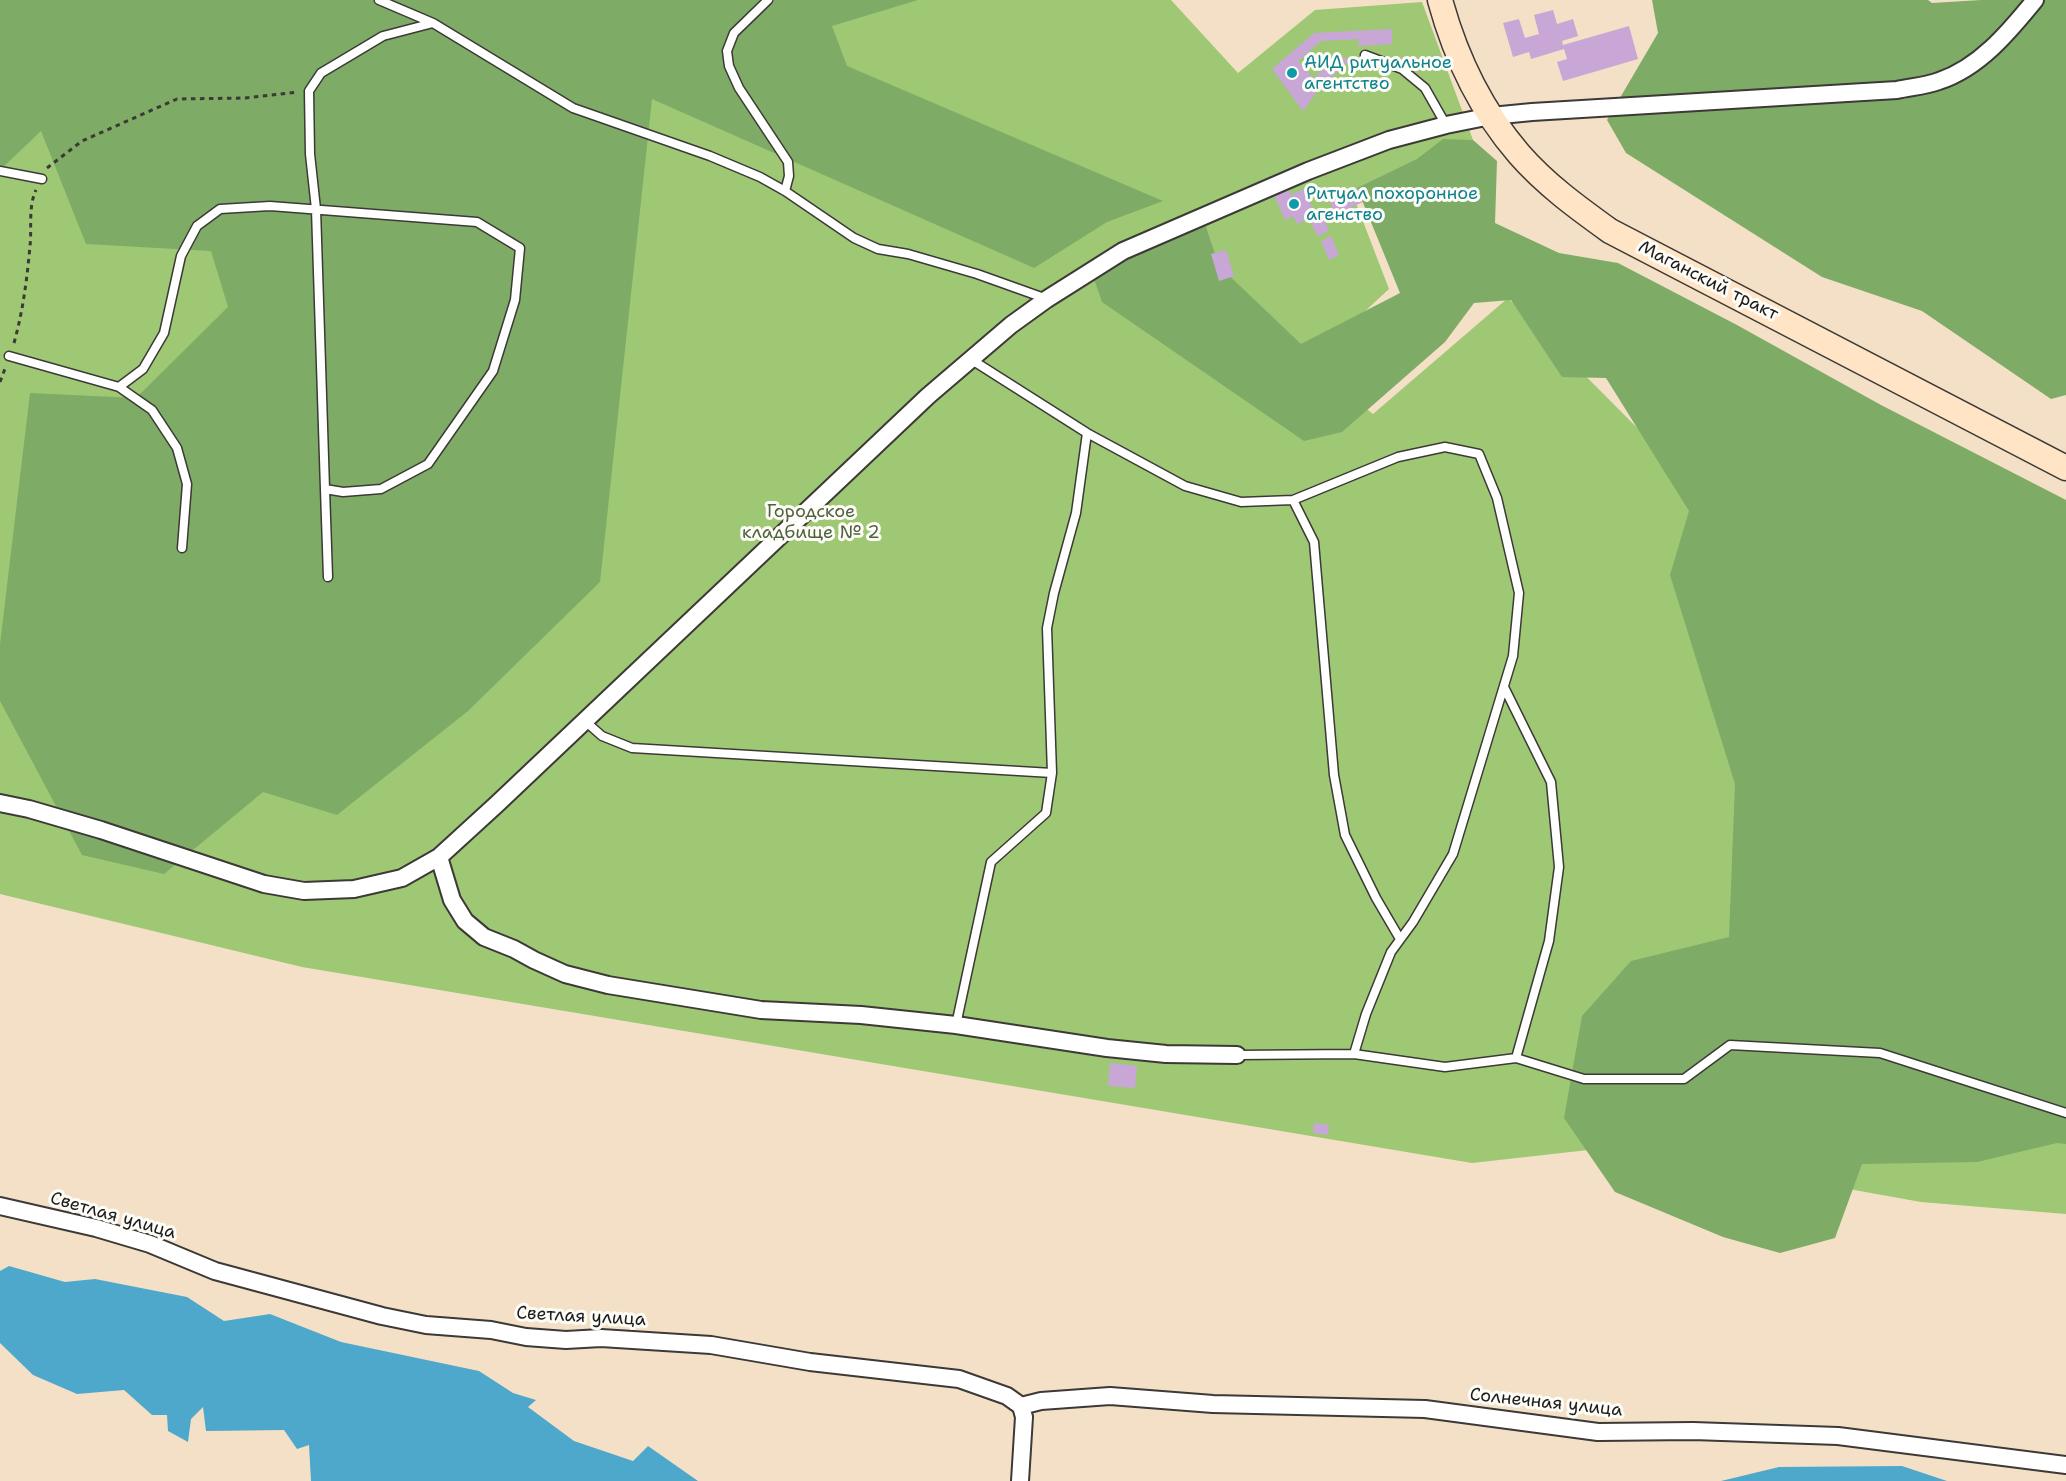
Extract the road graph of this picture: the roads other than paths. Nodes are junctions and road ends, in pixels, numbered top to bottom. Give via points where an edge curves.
1 (379, 0) edge
2 (768, 0) edge
3 (1440, 0) edge
4 (2035, 0) edge
5 (433, 22) junction
6 (1365, 55) dead end
7 (1491, 116) junction
8 (1446, 124) junction
9 (0, 171) edge
10 (42, 178) road end
11 (785, 191) junction
12 (316, 209) junction
13 (1047, 300) junction
14 (9, 356) road end
15 (972, 360) junction
16 (119, 387) junction
17 (1087, 433) junction
18 (2066, 468) edge
19 (325, 489) junction
20 (1293, 500) junction
21 (182, 548) dead end
22 (328, 577) dead end
23 (1504, 687) junction
24 (585, 721) junction
25 (1052, 773) junction
26 (0, 803) edge
27 (439, 857) junction
28 (1400, 939) junction
29 (956, 1025) junction
30 (1354, 1053) junction
31 (1237, 1055) joint
32 (1516, 1058) junction
33 (2066, 1113) edge
34 (0, 1206) edge
35 (1021, 1406) junction
36 (2066, 1465) edge
37 (1020, 1481) edge

1 - 5 lane
2 - 11 lane via 734,33 727,51 739,88 788,162
3 - 7 main road, Маганский тракт via 1460,58
4 - 7 street via 1972,66 1939,81 1897,90
5 - 11 lane via 573,108 710,156
5 - 12 lane via 383,36 321,73 309,91
6 - 8 lane via 1402,69 1425,88
7 - 8 street
7 - 18 main road, Маганский тракт via 1520,155 1571,202 1610,231
8 - 13 street via 1389,140 1308,171 1123,251
9 - 10 lane
11 - 13 lane via 854,238 878,249 977,274
12 - 16 lane via 220,209 198,226 181,256 164,333 143,369
12 - 19 lane
12 - 19 lane via 477,222 520,248 515,300 493,371 428,464 381,489
13 - 15 street
14 - 16 lane
15 - 17 lane
15 - 24 street via 928,396
16 - 21 lane via 152,410 177,448 187,484
17 - 20 lane via 1185,486 1241,502
17 - 25 lane via 1076,513 1047,628
19 - 22 lane
20 - 23 lane via 1398,457 1445,447 1479,454 1497,498 1519,593 1513,656
20 - 28 lane via 1314,542 1334,775 1346,835
23 - 28 lane via 1453,854
23 - 32 lane via 1551,782 1558,867 1548,941
24 - 25 lane via 602,736 632,748
24 - 27 street
25 - 29 lane via 1046,813 991,862
26 - 27 street via 101,830 264,884 304,891 354,889 402,878
27 - 29 street via 452,900 465,921 484,937 565,974 608,985 761,1010
28 - 30 lane via 1365,1014
29 - 31 street via 1107,1048
30 - 31 lane
30 - 32 lane via 1445,1067
32 - 33 lane via 1584,1079 1684,1079 1730,1045 1880,1053
34 - 35 street, Светлая улица via 96,1228 150,1244 215,1271 382,1317 526,1337 711,1345 820,1364 959,1379 1007,1396
35 - 36 street, Солнечная улица via 1110,1396 1213,1404 1425,1409 1598,1432 1838,1436
35 - 37 street via 1024,1417

